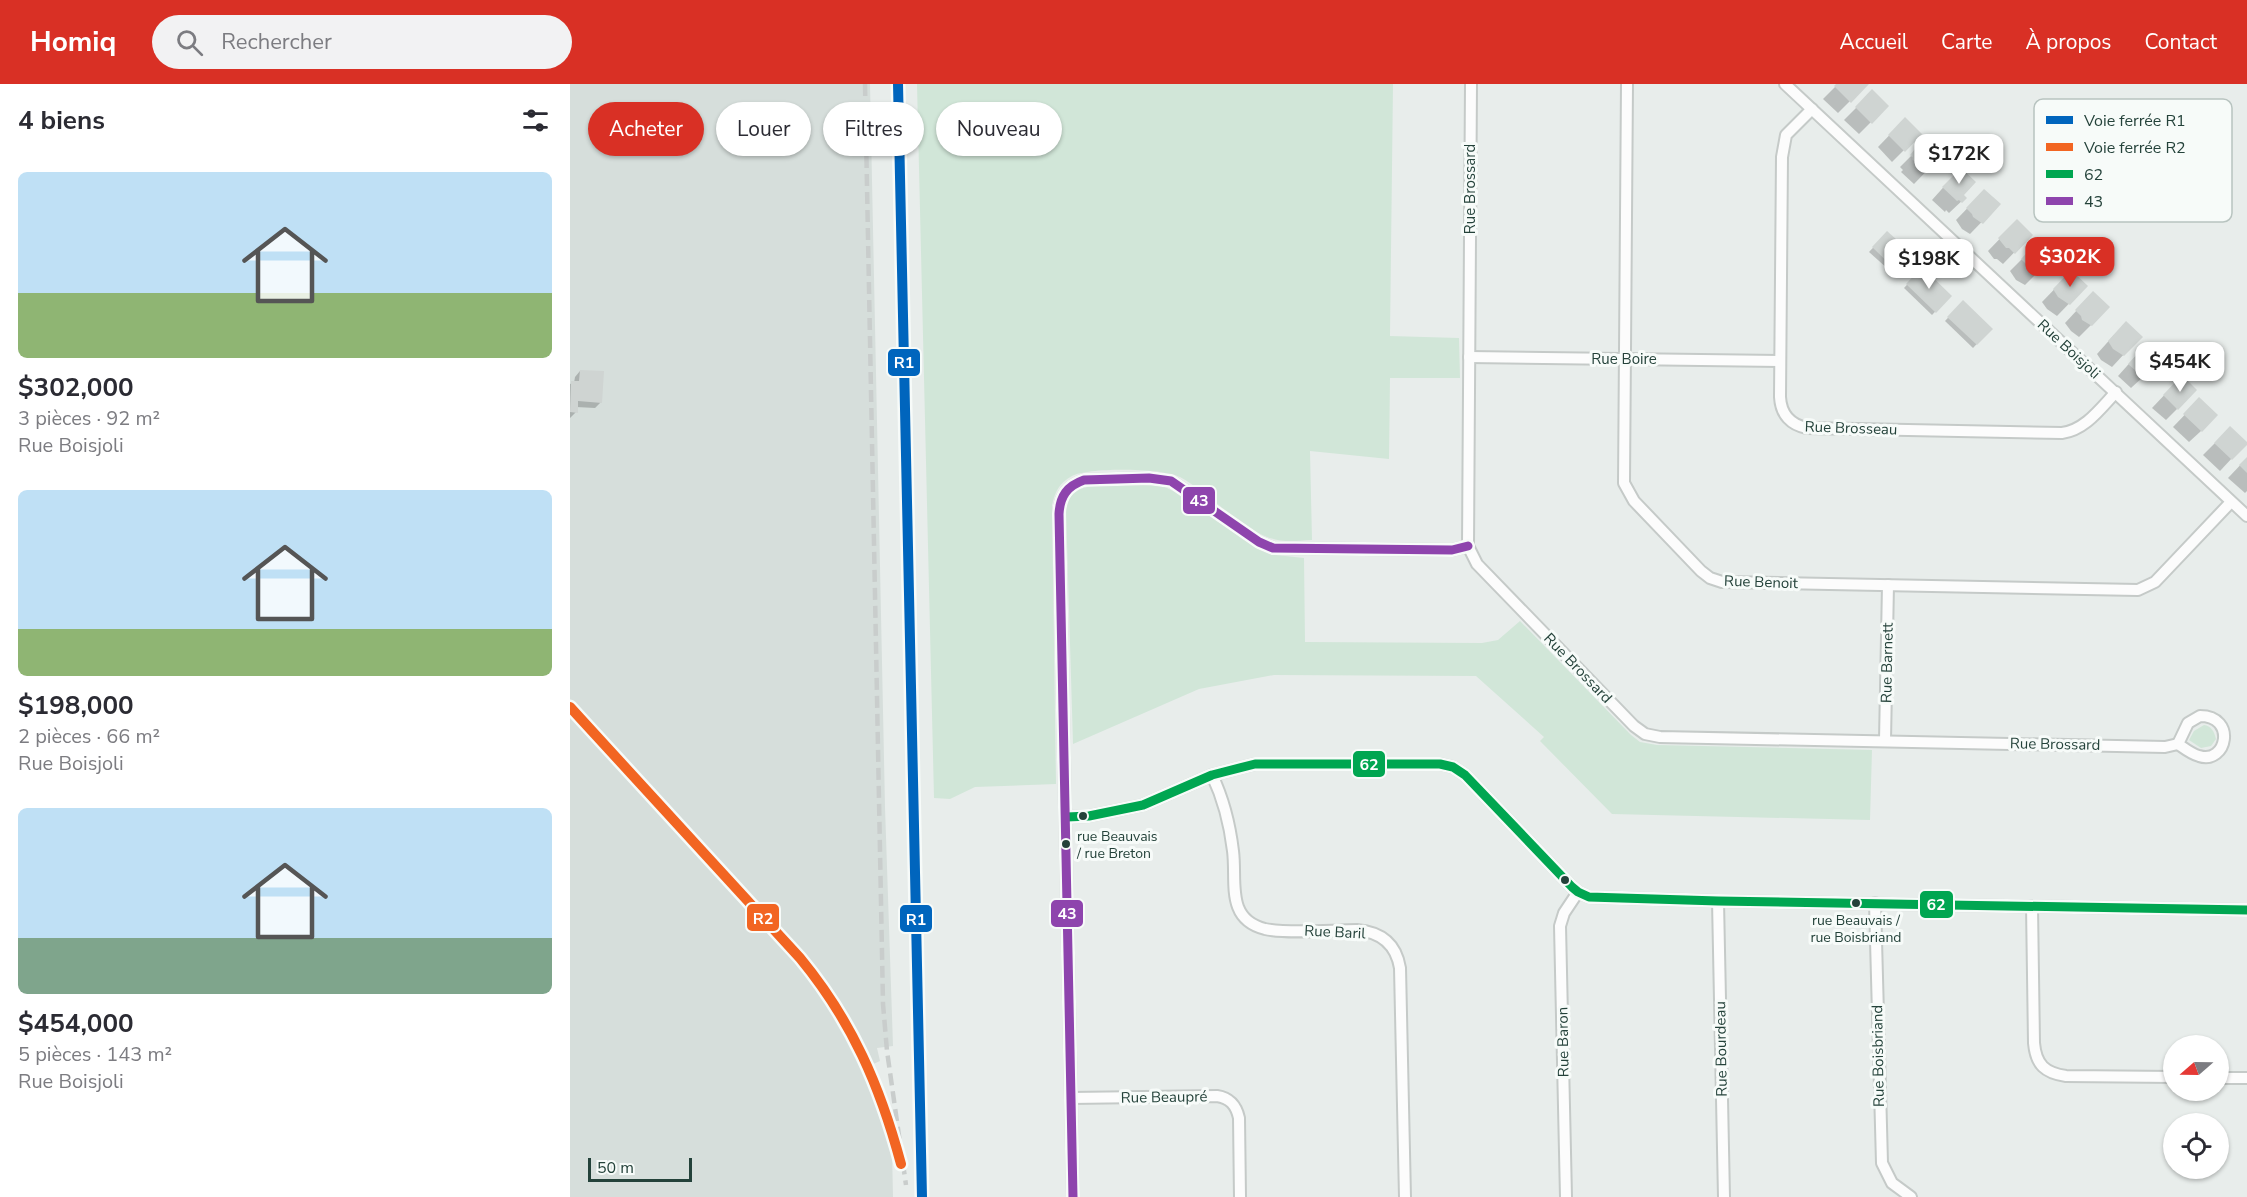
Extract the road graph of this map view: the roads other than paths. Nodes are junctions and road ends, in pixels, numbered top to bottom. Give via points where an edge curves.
1 (1471, 84) edge
2 (1627, 84) edge
3 (1785, 84) edge
4 (1812, 109) junction
5 (1469, 357) junction
6 (1624, 359) junction
7 (1780, 361) junction
8 (2116, 392) junction
9 (2231, 502) junction
10 (2247, 516) edge
11 (1468, 546) junction
12 (1888, 585) junction
13 (1885, 740) junction
14 (2178, 744) junction
15 (1212, 776) junction
16 (1066, 817) junction
17 (1578, 892) junction
18 (1718, 901) junction
19 (1875, 903) junction
20 (2032, 906) junction
21 (2247, 910) edge
22 (2163, 1077) edge
23 (2229, 1078) edge
24 (2247, 1078) edge
25 (1071, 1098) junction
26 (1073, 1197) edge
27 (1240, 1197) edge
28 (1405, 1197) edge
29 (1566, 1197) edge
30 (1724, 1197) edge
31 (1911, 1197) edge

1 - 5 street, Rue Brossard
2 - 6 street, Rue Benoit
3 - 4 street, Rue Boisjoli
4 - 7 street, Rue Brosseau via 1786,135 1782,147
4 - 8 street, Rue Boisjoli
5 - 6 street, Rue Boire
5 - 11 street, Rue Brossard
6 - 7 street, Rue Boire
6 - 12 street, Rue Benoit via 1626,489 1705,575 1722,582
7 - 8 street, Rue Brosseau via 1782,409 1794,424 1807,428 2062,433 2085,424
8 - 9 street, Rue Boisjoli
9 - 10 street, Rue Boisjoli
9 - 12 street, Rue Benoit via 2155,582 2138,590
11 - 13 street, Rue Brossard via 1477,564 1645,734
11 - 16 street via 1452,550 1279,549 1259,542 1171,482 1149,478 1090,479 1067,489 1059,514
12 - 13 street, Rue Barnett
13 - 14 street, Rue Brossard via 2165,747
14 - 14 street, Rue Brossard via 2198,756 2211,756 2224,742 2223,729 2214,718 2200,716 2188,723
15 - 16 street via 1143,805
15 - 17 street via 1255,764 1453,767
15 - 28 street, Rue Baril via 1231,841 1235,899 1249,921 1272,930 1370,932 1386,940 1396,952 1400,968
16 - 25 street
17 - 18 street via 1589,897
17 - 29 street, Rue Baron via 1560,926
18 - 19 street
18 - 30 street, Rue Bourdeau
19 - 20 street
19 - 31 street, Rue Boisbriand via 1882,1162 1892,1184
20 - 21 street
20 - 22 street via 2035,1052 2042,1067 2066,1076
23 - 24 street
25 - 26 street
25 - 27 street, Rue Beaupré via 1217,1096 1230,1101 1239,1118

